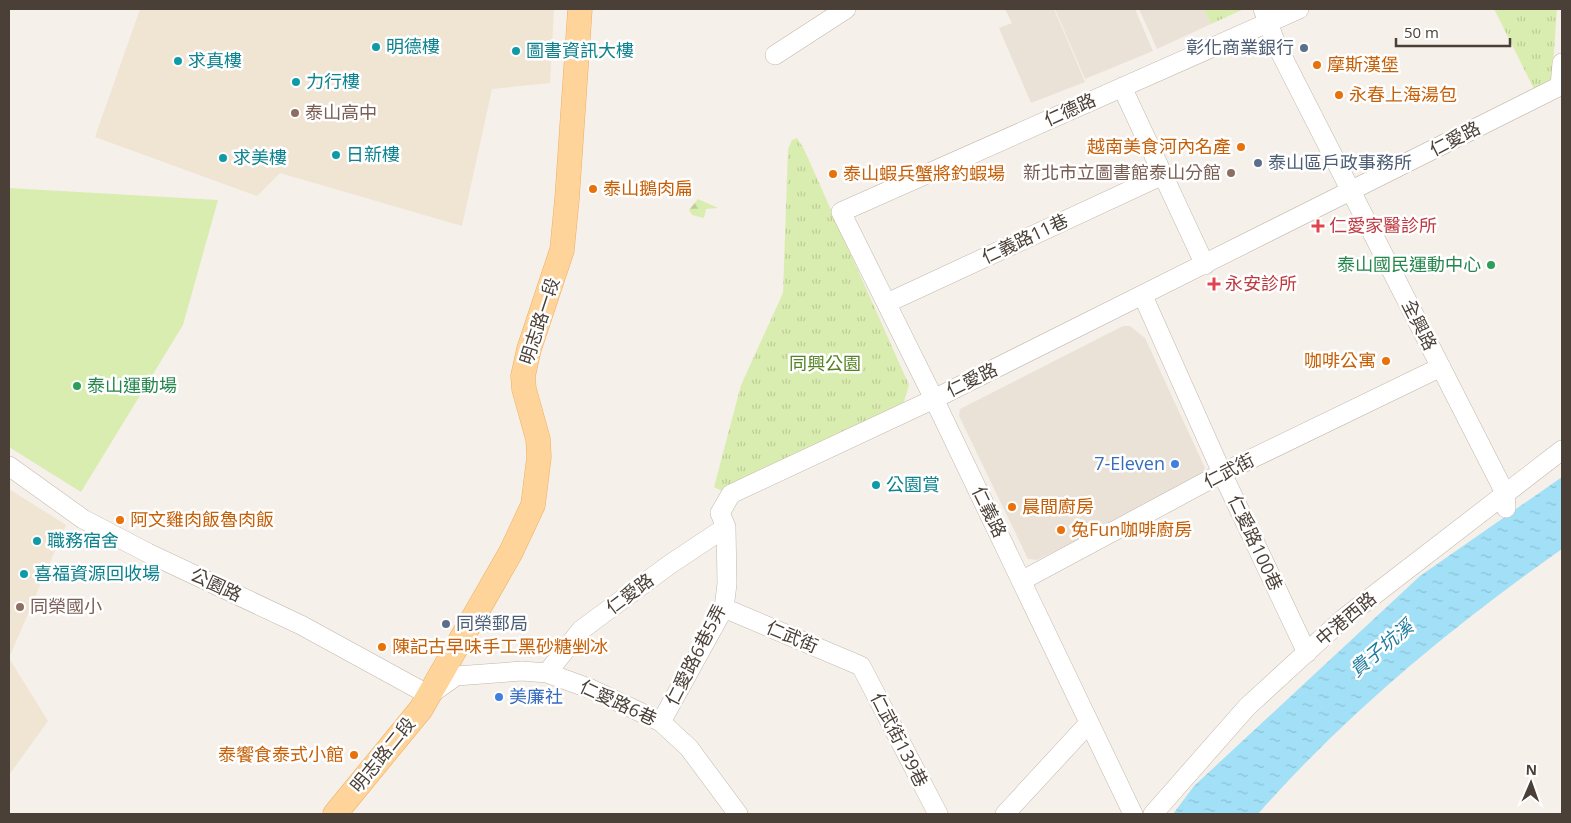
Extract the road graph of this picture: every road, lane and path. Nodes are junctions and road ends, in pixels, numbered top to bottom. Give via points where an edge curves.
1 (580, 9) edge
2 (846, 9) edge
3 (1299, 9) edge
4 (1267, 15) edge
5 (775, 55) dead end
6 (1562, 63) edge
7 (1561, 86) edge
8 (1122, 87) junction
9 (1163, 175) junction
10 (1351, 192) junction
11 (841, 212) joint
12 (1205, 265) junction
13 (1143, 296) junction
14 (887, 303) junction
15 (1441, 368) junction
16 (934, 399) junction
17 (1562, 450) edge
18 (9, 466) edge
19 (1222, 473) junction
20 (1505, 500) junction
21 (726, 527) junction
22 (1021, 581) junction
23 (724, 608) junction
24 (1307, 653) junction
25 (860, 666) joint
26 (547, 672) junction
27 (428, 694) junction
28 (662, 722) junction
29 (1089, 723) junction
30 (335, 814) edge
31 (738, 814) edge
32 (938, 814) edge
33 (1005, 814) edge
34 (1133, 814) edge
35 (1153, 814) edge

1 - 27 main road, 明志路一段 via 562,250 523,376 538,439 539,465 533,505 518,539
2 - 5 street
3 - 4 street, 仁德路
4 - 8 street, 仁德路
4 - 10 street, 全興路 via 1276,44
6 - 7 street
7 - 10 street, 仁愛路
8 - 9 street
8 - 11 street, 仁德路
9 - 12 street
9 - 14 street, 仁義路11巷
10 - 12 street, 仁愛路
10 - 15 street, 全興路
11 - 14 street, 仁義路
12 - 13 street, 仁愛路
13 - 16 street, 仁愛路
13 - 19 street, 仁愛路100巷
14 - 16 street, 仁義路
15 - 19 street, 仁武街
15 - 20 street, 全興路
16 - 21 street, 仁愛路 via 730,494 720,514
16 - 22 street, 仁義路
17 - 20 street, 中港西路
18 - 27 street, 公園路 via 83,519 301,626
19 - 22 street, 仁武街
19 - 24 street, 仁愛路100巷
20 - 24 street, 中港西路 via 1343,619
21 - 23 street, 仁愛路6巷5弄
21 - 26 street, 仁愛路 via 581,630
22 - 29 street, 仁義路
23 - 25 street, 仁武街
23 - 28 street, 仁愛路6巷5弄
24 - 35 street, 中港西路 via 1247,707
25 - 32 street, 仁武街139巷
26 - 27 street via 456,676
26 - 28 street, 仁愛路6巷
27 - 30 main road, 明志路二段 via 421,709
28 - 31 street, 仁愛路6巷 via 689,748
29 - 33 street
29 - 34 street, 仁義路

